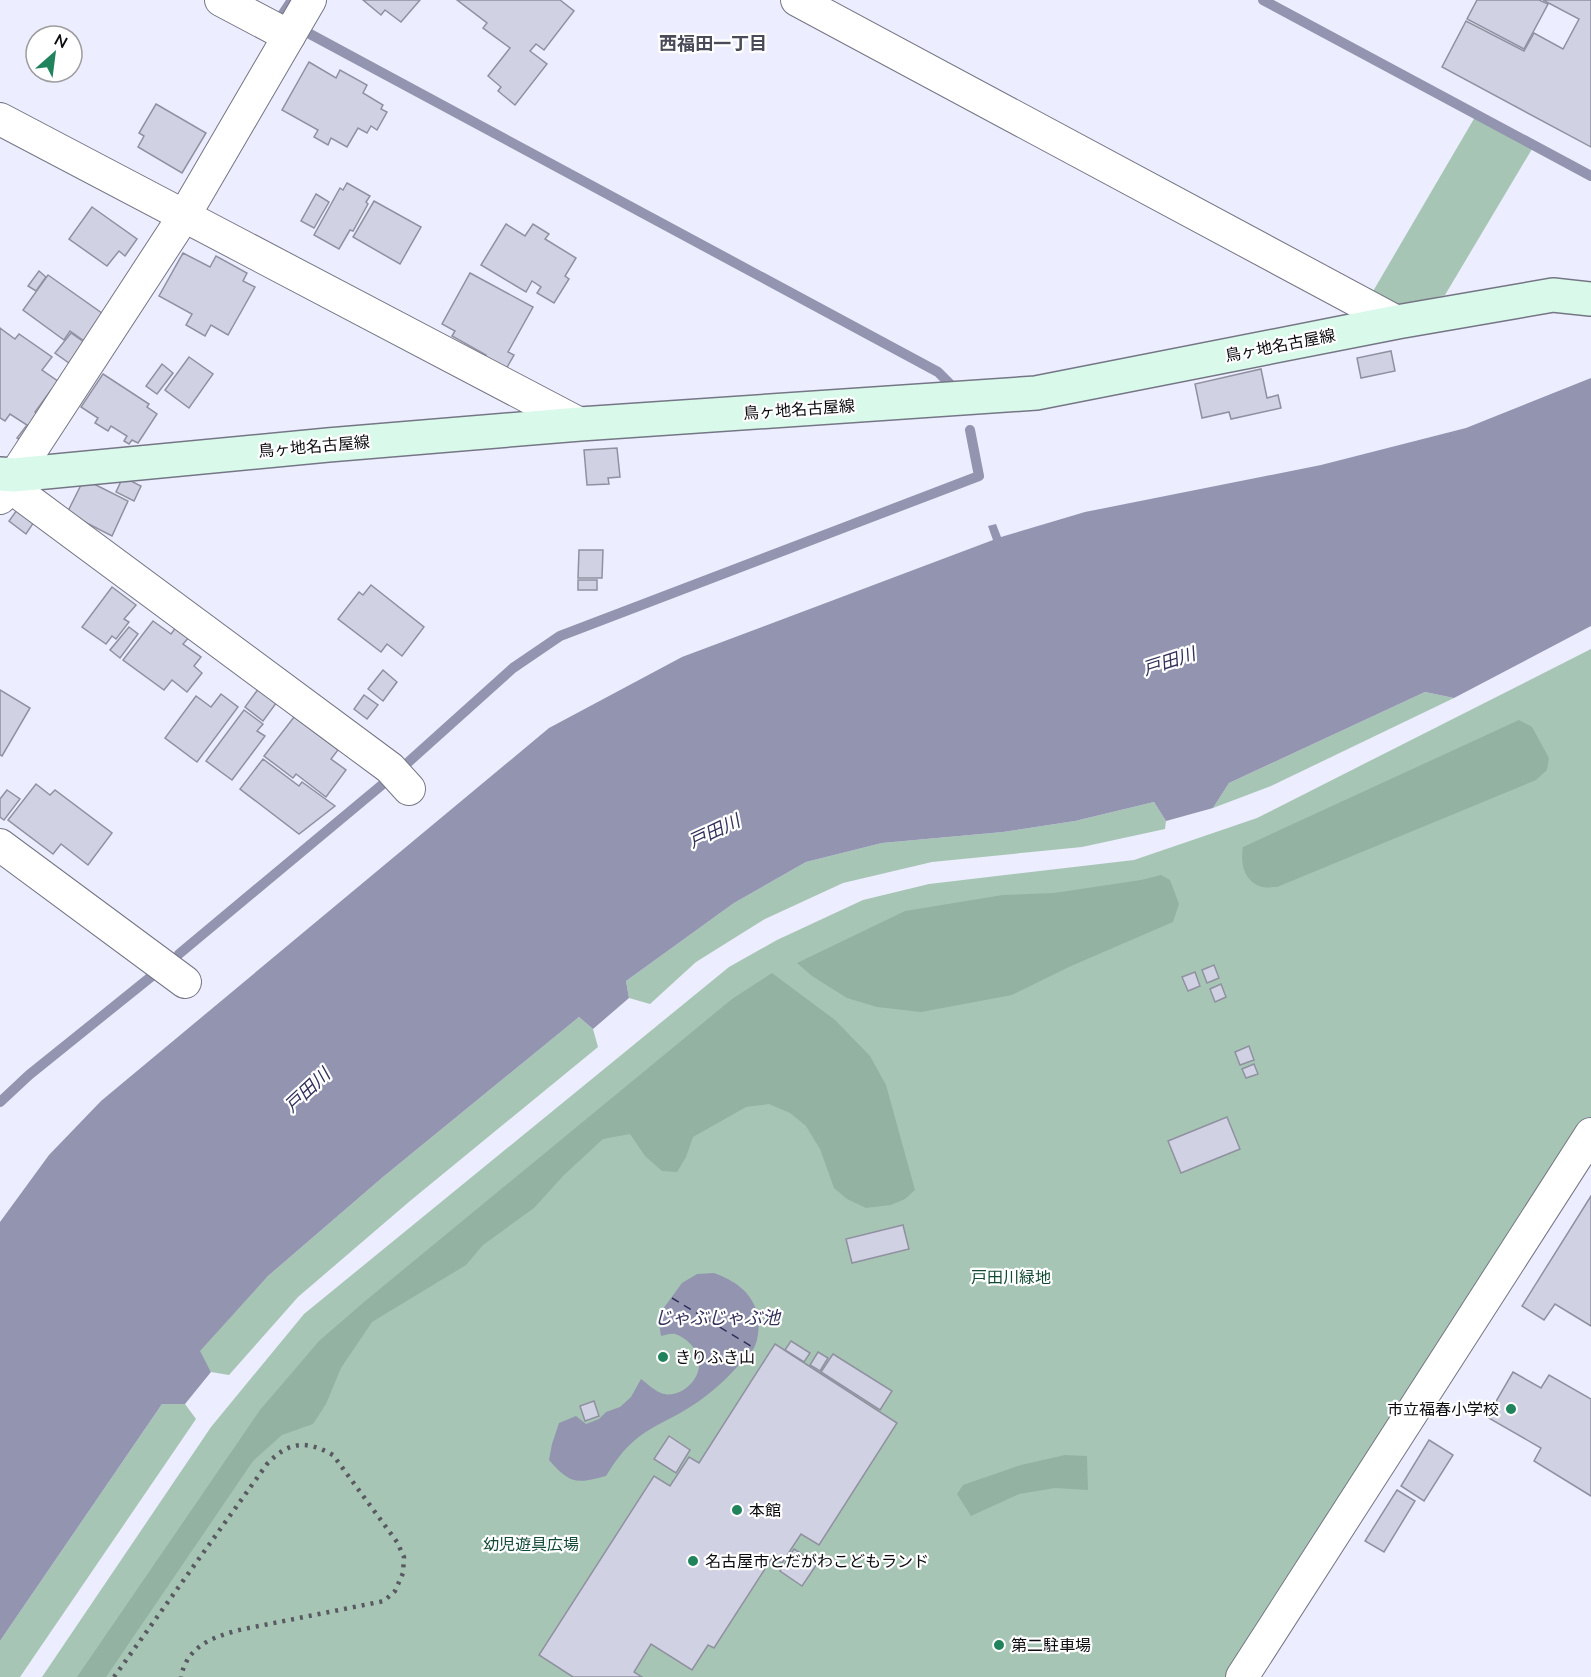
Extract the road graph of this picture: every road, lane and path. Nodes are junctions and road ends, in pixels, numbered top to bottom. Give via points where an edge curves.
1 (221, 0) edge
2 (310, 0) edge
3 (797, 0) edge
4 (289, 36) junction
5 (0, 119) edge
6 (184, 216) junction
7 (1591, 299) edge
8 (1397, 322) junction
9 (580, 424) junction
10 (5, 483) edge
11 (409, 789) dead end
12 (0, 844) edge
13 (185, 982) dead end
14 (1591, 1134) edge
15 (1242, 1677) edge

1 - 4 street
2 - 4 street
3 - 8 street
4 - 6 street
5 - 6 street
6 - 9 street
6 - 10 street
7 - 8 main road, 鳥ヶ地名古屋線 via 1553,295
8 - 9 main road, 鳥ヶ地名古屋線 via 1036,393
9 - 10 main road, 鳥ヶ地名古屋線 via 328,445
10 - 11 street via 390,768
12 - 13 street
14 - 15 street

